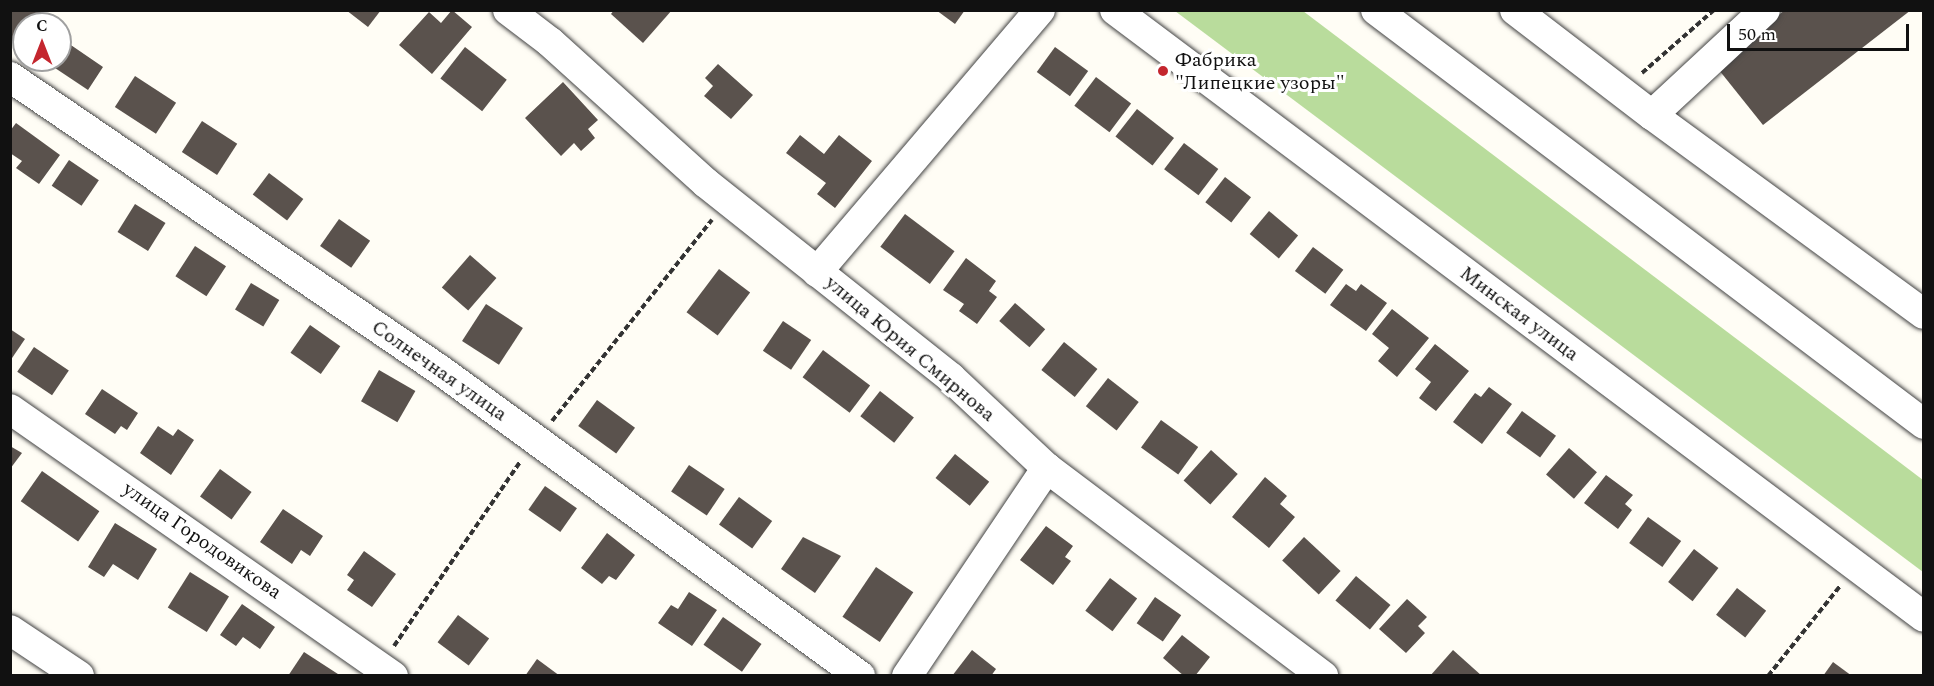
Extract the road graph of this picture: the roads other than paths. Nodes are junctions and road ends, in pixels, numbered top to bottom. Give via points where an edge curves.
1 (508, 10) edge
2 (1040, 10) edge
3 (1115, 10) edge
4 (1376, 10) edge
5 (1515, 10) edge
6 (1765, 10) edge
7 (10, 77) edge
8 (1652, 115) junction
9 (817, 272) junction
10 (1923, 314) edge
11 (10, 409) edge
12 (1923, 424) edge
13 (1047, 468) junction
14 (1923, 617) edge
15 (10, 630) edge
16 (79, 675) edge
17 (393, 675) edge
18 (860, 675) edge
19 (907, 675) edge
20 (1323, 675) edge

1 - 9 street, улица Юрия Смирнова via 550,42 706,183
2 - 9 street
3 - 14 street, Минская улица
4 - 12 street
5 - 8 street
6 - 8 street
7 - 18 street, Солнечная улица via 440,370
8 - 10 street
9 - 13 street, улица Юрия Смирнова via 951,378
11 - 17 street, улица Городовикова
13 - 19 street
13 - 20 street, улица Юрия Смирнова
15 - 16 street

